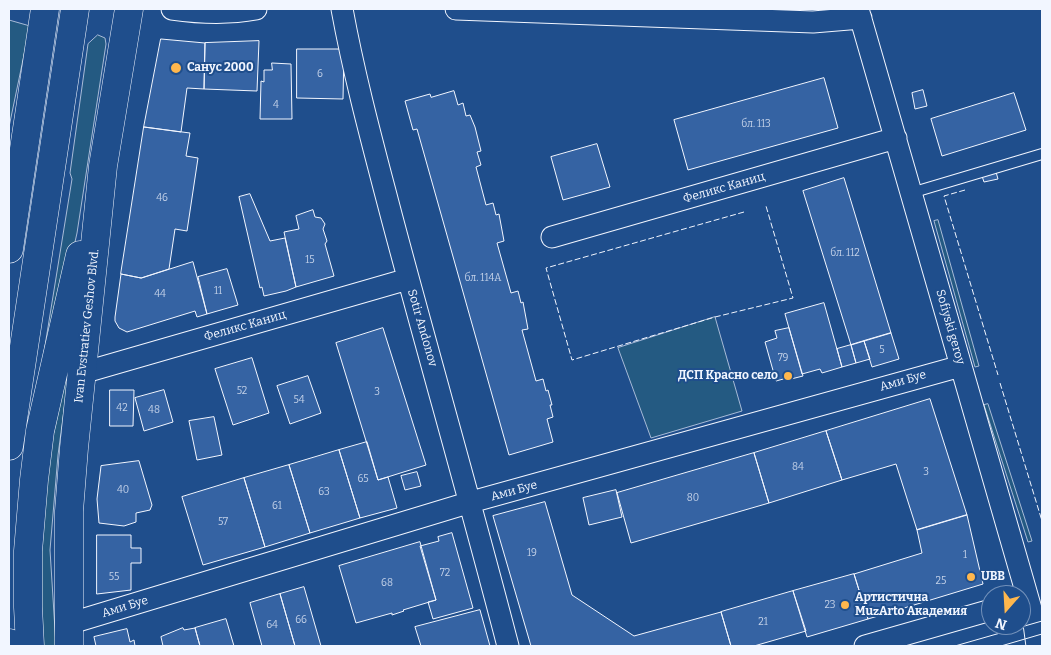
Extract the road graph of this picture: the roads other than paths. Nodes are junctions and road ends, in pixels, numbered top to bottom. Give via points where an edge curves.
1 (45, 9) edge
2 (74, 9) edge
3 (129, 9) edge
4 (172, 9) edge
5 (256, 9) edge
6 (342, 9) edge
7 (456, 9) edge
8 (860, 13) edge
9 (896, 138) junction
10 (1042, 154) edge
11 (103, 166) junction
12 (911, 193) junction
13 (552, 237) dead end
14 (9, 249) edge
15 (408, 279) junction
16 (961, 366) junction
17 (82, 372) junction
18 (9, 446) edge
19 (471, 502) junction
20 (1027, 585) edge
21 (1031, 598) edge
22 (981, 613) edge
23 (69, 635) edge
24 (30, 646) edge
25 (508, 646) edge
26 (865, 646) edge
27 (1037, 646) edge

1 - 14 main road
2 - 18 main road
3 - 11 main road, Ivan Evstratiev Geshov Blvd.
4 - 5 street via 219,13
6 - 15 street, Sotir Andonov via 354,71
7 - 8 street via 813,22
8 - 9 street, Sofiyski geroy
9 - 12 street, Sofiyski geroy
9 - 13 street, Феликс Каниц
10 - 12 lane
11 - 17 main road, Ivan Evstratiev Geshov Blvd.
11 - 24 main road via 40,431 28,551
12 - 16 street, Sofiyski geroy
15 - 17 street, Феликс Каниц
15 - 19 street, Sotir Andonov
16 - 19 street, Ами Буе
16 - 20 street, Sofiyski geroy
17 - 23 main road, Ivan Evstratiev Geshov Blvd. via 69,511
19 - 23 street, Ами Буе
19 - 25 street, Sotir Andonov
21 - 27 street, Sofiyski geroy
22 - 26 street

